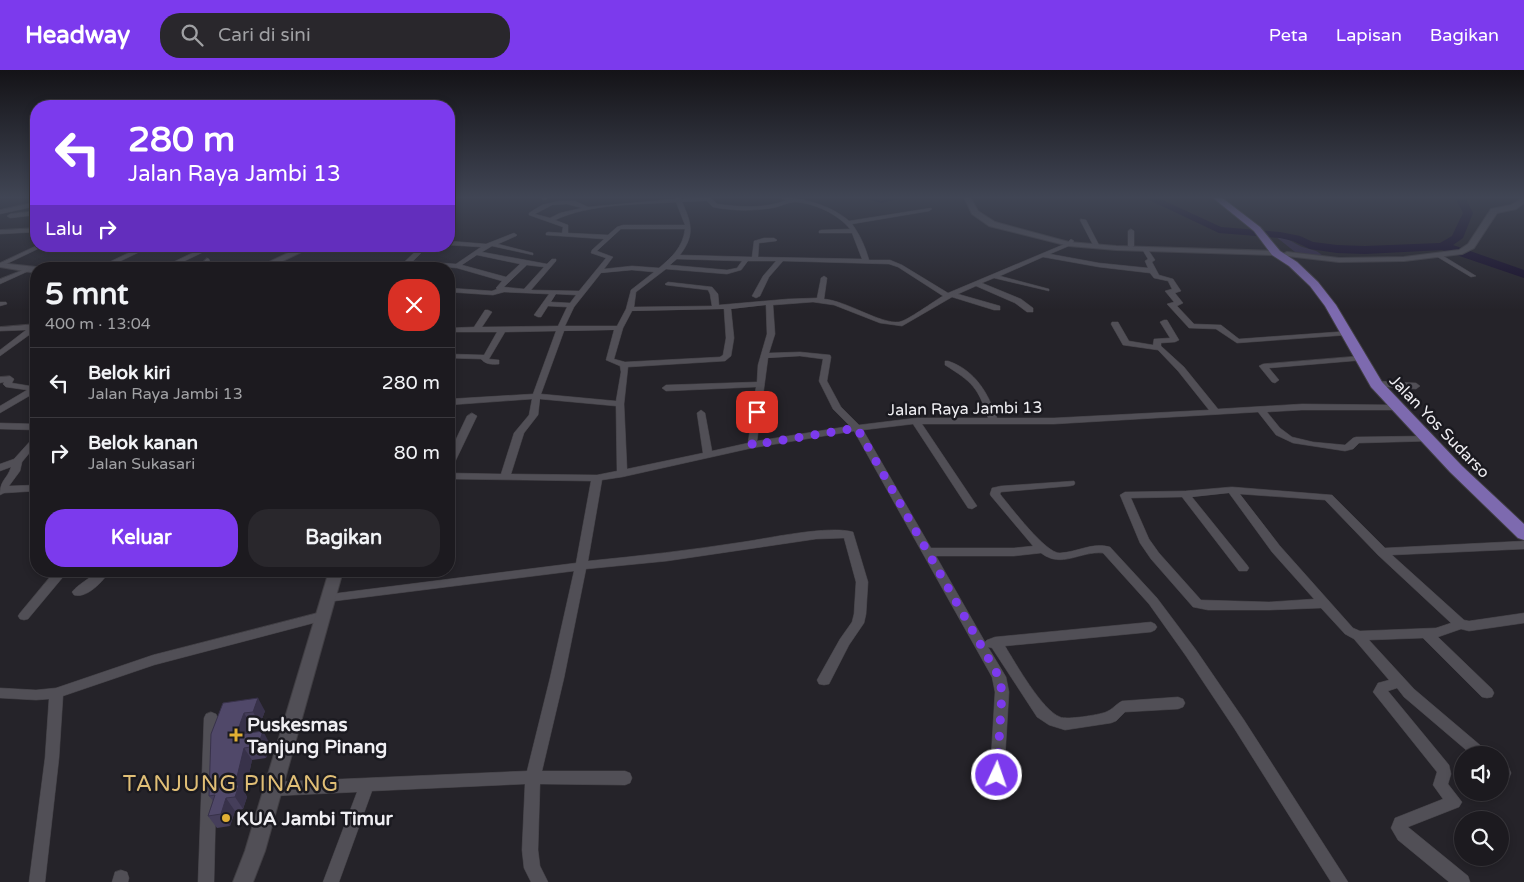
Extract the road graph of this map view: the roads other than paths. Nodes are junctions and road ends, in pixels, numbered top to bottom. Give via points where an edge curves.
1 (514, 235) dead end
2 (565, 235) edge
3 (612, 235) edge
4 (686, 235) edge
5 (857, 235) edge
6 (1038, 235) edge
7 (1091, 235) edge
8 (1130, 235) edge
9 (1265, 235) edge
10 (1478, 235) edge
11 (609, 238) junction
12 (774, 240) dead end
13 (455, 243) edge
14 (1070, 243) junction
15 (489, 245) junction
16 (1096, 245) junction
17 (1131, 246) junction
18 (1220, 248) junction
19 (1145, 249) junction
20 (30, 251) edge
21 (136, 252) edge
22 (200, 252) edge
23 (296, 252) edge
24 (418, 252) edge
25 (476, 253) junction
26 (1282, 253) junction
27 (530, 254) dead end
28 (1042, 255) junction
29 (1438, 256) junction
30 (674, 257) junction
31 (746, 259) junction
32 (756, 259) junction
33 (782, 259) junction
34 (554, 260) dead end
35 (866, 261) junction
36 (114, 262) edge
37 (178, 262) edge
38 (274, 262) edge
39 (406, 262) edge
40 (525, 264) junction
41 (0, 265) edge
42 (457, 266) joint
43 (548, 266) junction
44 (663, 268) junction
45 (30, 269) edge
46 (30, 270) edge
47 (600, 271) junction
48 (1153, 271) junction
49 (994, 276) junction
50 (1473, 276) dead end
51 (824, 278) dead end
52 (507, 280) junction
53 (0, 282) edge
54 (668, 284) dead end
55 (977, 284) junction
56 (455, 290) edge
57 (502, 290) junction
58 (1047, 290) dead end
59 (526, 291) junction
60 (554, 292) junction
61 (581, 293) junction
62 (949, 295) junction
63 (756, 296) dead end
64 (851, 298) dead end
65 (820, 301) junction
66 (834, 302) junction
67 (769, 303) junction
68 (546, 304) junction
69 (572, 304) junction
70 (727, 307) junction
71 (716, 308) junction
72 (996, 308) dead end
73 (630, 309) junction
74 (1030, 310) dead end
75 (488, 312) dead end
76 (538, 315) dead end
77 (1164, 322) dead end
78 (1115, 324) dead end
79 (30, 327) edge
80 (619, 328) junction
81 (0, 329) edge
82 (561, 329) junction
83 (455, 330) edge
84 (476, 330) junction
85 (502, 330) junction
86 (30, 332) edge
87 (1347, 333) junction
88 (1157, 346) junction
89 (0, 354) edge
90 (455, 356) edge
91 (764, 356) junction
92 (486, 358) junction
93 (1361, 358) junction
94 (496, 362) dead end
95 (948, 363) dead end
96 (624, 365) junction
97 (0, 380) edge
98 (1275, 380) dead end
99 (761, 384) junction
100 (1376, 384) junction
101 (1416, 386) dead end
102 (30, 388) edge
103 (666, 388) dead end
104 (30, 392) edge
105 (538, 396) junction
106 (455, 402) edge
107 (620, 404) junction
108 (1396, 407) junction
109 (1260, 409) junction
110 (0, 410) edge
111 (1216, 412) junction
112 (701, 413) dead end
113 (472, 416) dead end
114 (993, 420) junction
115 (916, 421) junction
116 (0, 426) edge
117 (30, 427) edge
118 (857, 428) junction
119 (1427, 440) junction
120 (752, 445) junction
121 (30, 447) edge
122 (455, 451) edge
123 (708, 455) junction
124 (17, 461) junction
125 (0, 468) edge
126 (622, 474) junction
127 (455, 476) edge
128 (506, 477) junction
129 (597, 478) junction
130 (1070, 483) dead end
131 (30, 488) edge
132 (19, 489) junction
133 (1232, 490) junction
134 (1, 491) edge
135 (30, 492) edge
136 (1185, 494) junction
137 (972, 506) dead end
138 (1524, 534) edge
139 (1524, 545) edge
140 (1043, 549) junction
141 (927, 552) junction
142 (1382, 552) junction
143 (581, 566) junction
144 (1243, 568) dead end
145 (57, 577) edge
146 (99, 577) edge
147 (334, 577) edge
148 (78, 592) dead end
149 (327, 598) junction
150 (1324, 603) junction
151 (24, 616) dead end
152 (321, 618) junction
153 (1524, 618) edge
154 (1460, 624) junction
155 (1151, 627) dead end
156 (1426, 633) junction
157 (1358, 636) junction
158 (995, 642) junction
159 (980, 644) junction
160 (824, 680) dead end
161 (1399, 682) junction
162 (1487, 692) dead end
163 (0, 693) edge
164 (56, 693) junction
165 (1178, 702) dead end
166 (211, 718) dead end
167 (1471, 746) edge
168 (997, 775) dead end
169 (533, 777) junction
170 (625, 778) dead end
171 (368, 785) junction
172 (273, 789) junction
173 (37, 882) edge
174 (206, 882) edge
175 (243, 882) edge
176 (331, 882) edge
177 (540, 882) edge
178 (1340, 882) edge
179 (1462, 882) edge

1 - 15 street
2 - 11 street
3 - 11 street
4 - 30 street
5 - 35 street
6 - 14 street
7 - 16 street
8 - 17 street
9 - 26 highway
10 - 29 street via 1462,252
11 - 47 street via 594,251 610,257
12 - 32 street via 756,242
13 - 15 street
14 - 16 street
14 - 19 street via 1100,248
14 - 28 street
15 - 25 street
15 - 27 street
16 - 17 street
17 - 18 street
18 - 19 street
18 - 26 street
19 - 48 street via 1152,260 1148,262
20 - 41 street
21 - 36 street
22 - 37 street
23 - 38 street
24 - 39 street
25 - 40 street
25 - 42 street
26 - 29 street via 1339,260
26 - 87 highway, Jalan Yos Sudarso via 1314,284
28 - 48 street
28 - 49 street
29 - 50 street
30 - 31 street
30 - 44 street
31 - 32 street
31 - 44 street via 739,268 727,272
32 - 33 street
33 - 35 street
33 - 63 street via 766,276
34 - 43 street
35 - 62 street via 893,263
40 - 43 street
40 - 52 street
41 - 45 street
42 - 52 street
43 - 59 street
44 - 47 street
44 - 73 street via 634,290
46 - 53 street
47 - 61 street
48 - 87 street via 1156,277 1170,279 1176,291 1169,291 1179,303 1171,304 1191,325 1218,327 1237,341
49 - 55 street
49 - 58 street
51 - 65 street
52 - 57 street via 500,288
54 - 71 street via 710,288
55 - 62 street
55 - 74 street via 1018,301
56 - 57 street via 493,293
57 - 59 street
59 - 60 street
60 - 61 street
60 - 68 street
61 - 69 street
62 - 66 street via 902,324
62 - 72 street
64 - 66 street
65 - 66 street
65 - 67 street
67 - 70 street
67 - 91 street via 771,334
68 - 69 street
68 - 76 street
69 - 82 street
70 - 71 street
70 - 96 street via 730,326 727,356 722,359
71 - 73 street
73 - 80 street
75 - 84 street
77 - 88 street via 1175,340 1157,341
78 - 88 street via 1126,343
79 - 81 street
80 - 82 street
80 - 96 street via 610,360
82 - 85 street
82 - 105 street via 538,388
83 - 84 street
84 - 85 street
85 - 92 street
86 - 89 street
87 - 93 highway, Jalan Yos Sudarso
88 - 111 street via 1181,369
90 - 92 street
91 - 99 street
91 - 118 street via 800,354 827,357 823,381 837,408
92 - 94 street
93 - 98 street via 1262,366
93 - 100 highway, Jalan Yos Sudarso
95 - 114 street via 981,386
96 - 107 street
97 - 102 street via 10,379 9,385
99 - 103 street
99 - 120 street
100 - 101 street
100 - 108 highway, Jalan Yos Sudarso
104 - 110 street
105 - 106 street
105 - 107 street
105 - 128 street via 534,415 520,432
107 - 126 street
108 - 109 street, Jalan Raya Jambi 13
108 - 119 highway, Jalan Yos Sudarso
109 - 111 street, Jalan Raya Jambi 13
109 - 119 street via 1281,434 1302,442 1345,448 1356,440
111 - 114 street, Jalan Raya Jambi 13 via 1054,421
112 - 123 street
113 - 122 street
114 - 115 street, Jalan Raya Jambi 13
115 - 118 street, Jalan Raya Jambi 13
115 - 137 street
116 - 117 street
118 - 120 street, Jalan Raya Jambi 13
118 - 141 street
119 - 138 highway, Jalan Yos Sudarso
120 - 123 street, Jalan Raya Jambi 13
121 - 124 street
123 - 126 street, Jalan Raya Jambi 13
124 - 125 street
124 - 134 street via 15,471
126 - 129 street, Jalan Raya Jambi 13
127 - 128 street, Jalan Raya Jambi 13
128 - 129 street, Jalan Raya Jambi 13
129 - 143 street
130 - 140 street via 995,492 1015,520
131 - 132 street
132 - 134 street
132 - 135 street
133 - 136 street
133 - 142 street via 1329,498
133 - 150 street via 1276,549
136 - 144 street
136 - 150 street via 1133,493 1125,496 1144,540 1197,604 1269,606
139 - 142 street
140 - 141 street
140 - 178 street via 1055,557 1099,548 1106,550 1154,601 1240,724
141 - 159 street
142 - 154 street
143 - 149 street
143 - 160 street via 816,535 847,534 862,582 860,614 858,623
143 - 169 street
145 - 151 street
146 - 148 street
147 - 149 street
149 - 152 street
150 - 157 street via 1349,631
152 - 164 street via 153,660
152 - 172 street
153 - 154 street via 1469,626
154 - 156 street via 1437,633
155 - 158 street
156 - 157 street
156 - 162 street
157 - 161 street
158 - 159 street
158 - 165 street via 1042,713 1054,721 1065,724 1111,717 1122,707
159 - 168 street via 1002,684
161 - 167 street
161 - 179 street via 1383,687 1380,692 1444,770 1440,785 1454,802 1400,823 1399,828 1404,836
163 - 164 street
164 - 173 street via 52,758
166 - 174 street
169 - 170 street
169 - 171 street
169 - 177 street via 530,850 532,868
171 - 172 street
171 - 176 street
172 - 175 street

